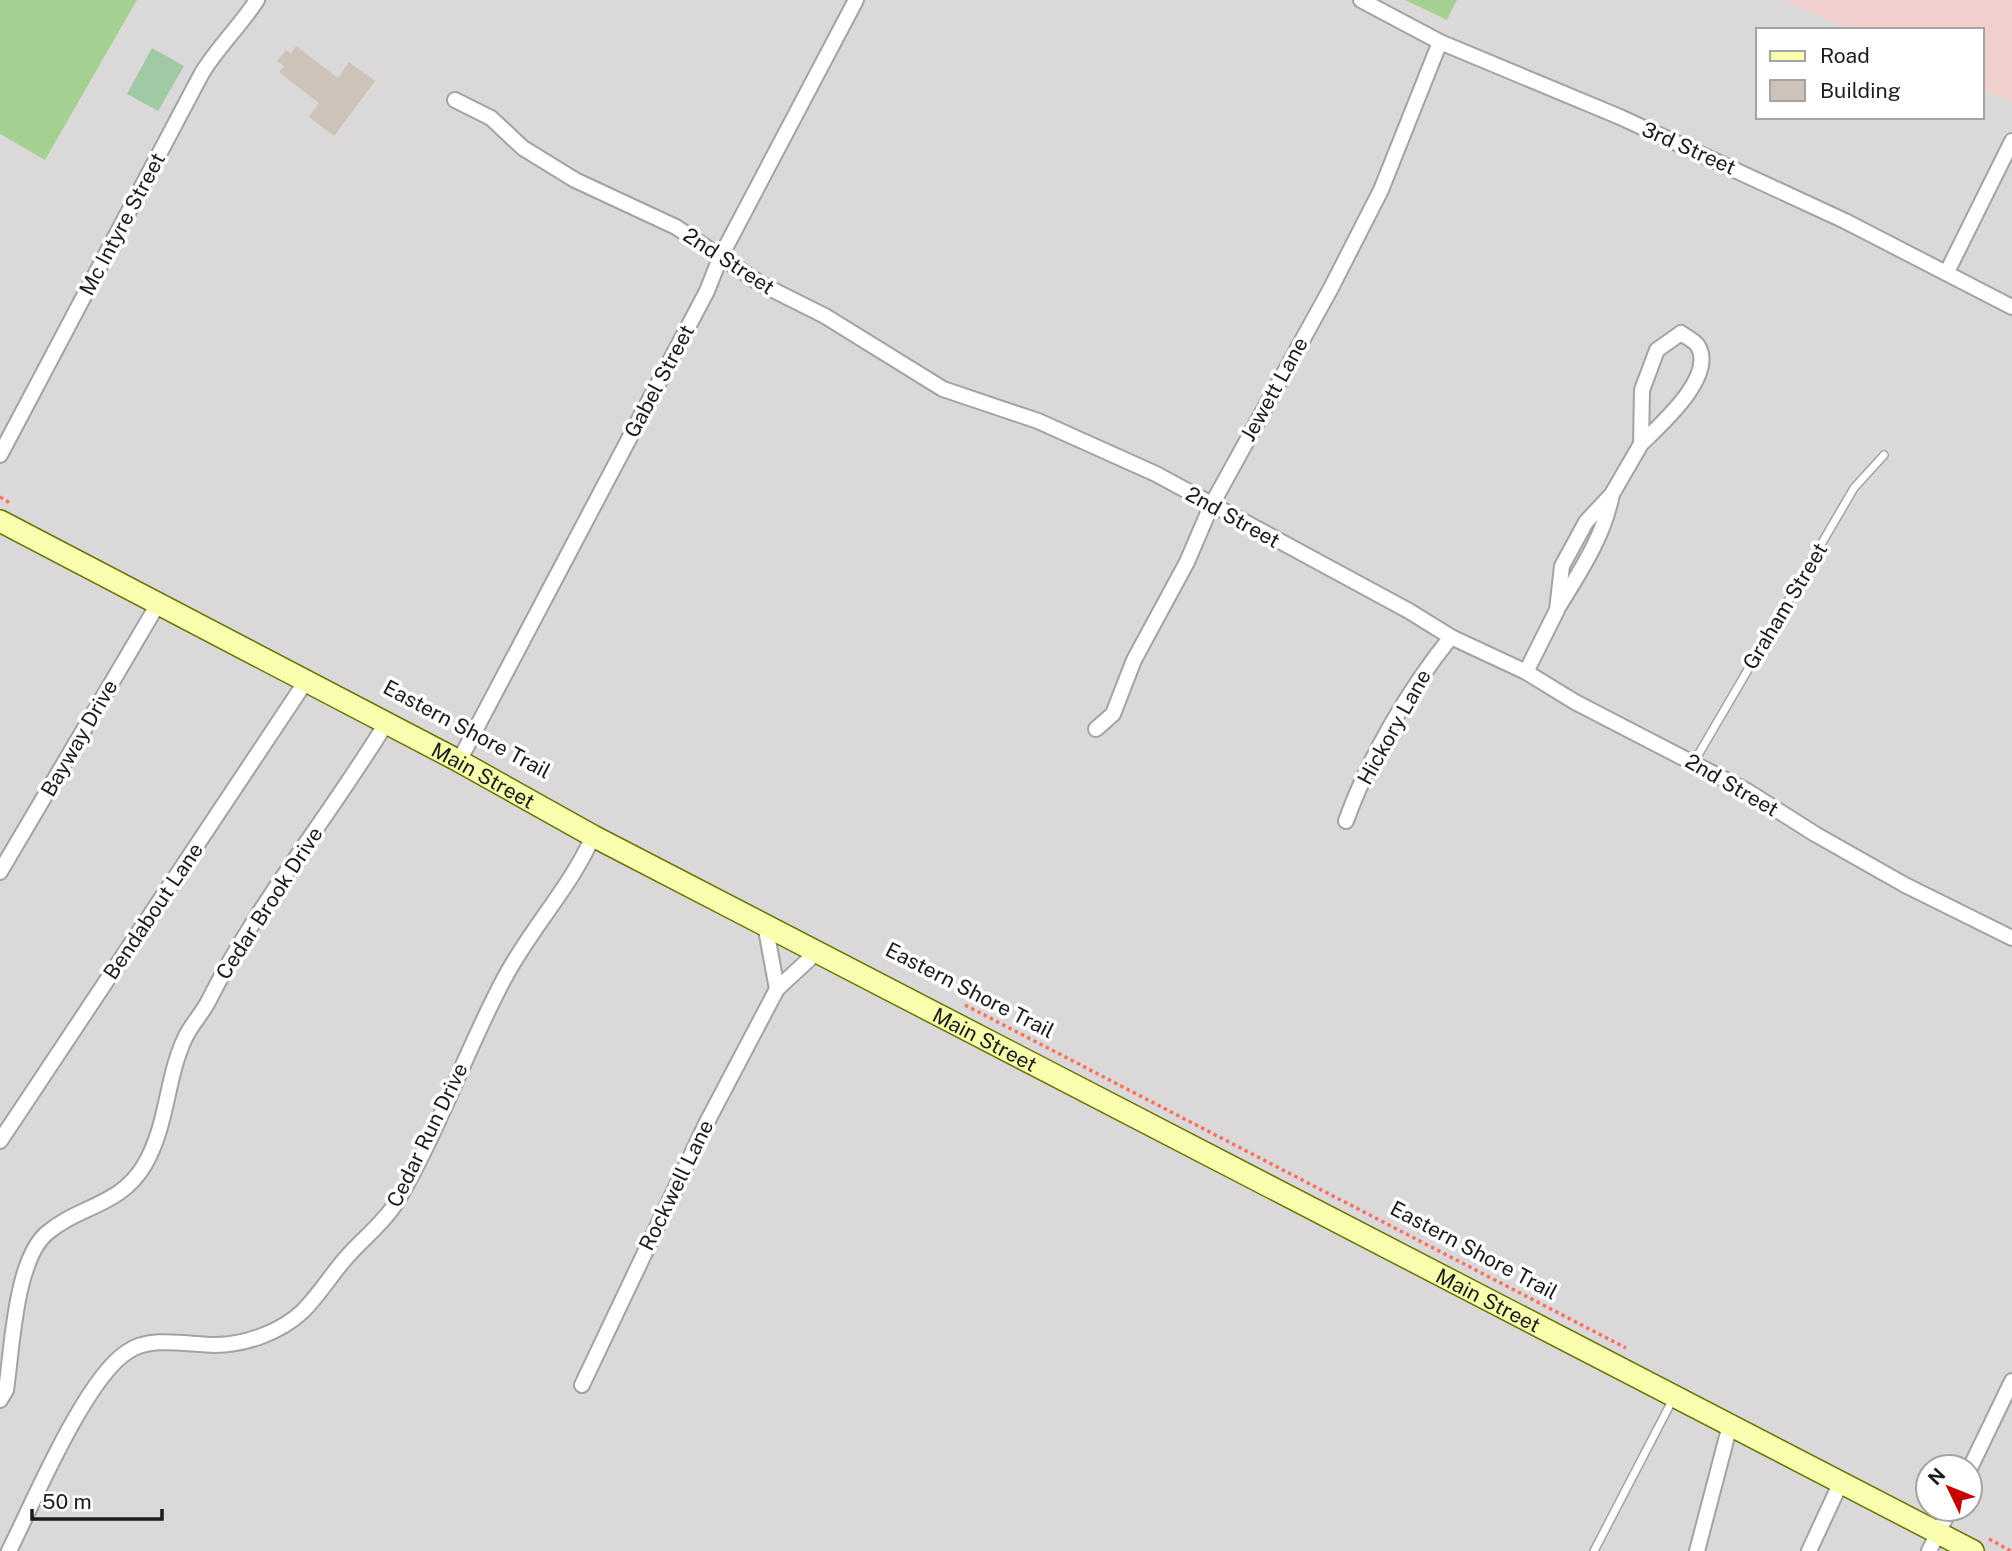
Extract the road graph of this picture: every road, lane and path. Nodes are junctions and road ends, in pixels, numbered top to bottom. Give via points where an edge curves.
1 (257, 0) edge
2 (856, 0) edge
3 (1361, 0) edge
4 (1440, 42) junction
5 (455, 100) dead end
6 (2012, 141) edge
7 (720, 258) junction
8 (1947, 272) junction
9 (2012, 307) edge
10 (1641, 444) junction
11 (1884, 455) dead end
12 (0, 456) edge
13 (0, 497) edge
14 (1211, 506) junction
15 (21, 509) dead end
16 (0, 521) edge
17 (158, 604) junction
18 (1451, 637) junction
19 (1526, 672) junction
20 (306, 681) junction
21 (385, 725) junction
22 (1096, 729) dead end
23 (458, 761) junction
24 (1695, 762) junction
25 (1346, 821) dead end
26 (593, 836) junction
27 (0, 872) edge
28 (765, 924) junction
29 (2012, 938) edge
30 (818, 951) junction
31 (777, 989) junction
32 (962, 1004) dead end
33 (0, 1140) edge
34 (1638, 1354) dead end
35 (2012, 1381) edge
36 (582, 1385) dead end
37 (1674, 1397) junction
38 (0, 1400) edge
39 (1730, 1425) junction
40 (1977, 1453) edge
41 (1841, 1482) junction
42 (1943, 1523) edge
43 (1934, 1542) edge
44 (9, 1551) edge
45 (1594, 1551) edge
46 (1697, 1551) edge
47 (1809, 1551) edge
48 (1973, 1551) edge

1 - 12 street, Mc Intyre Street via 238,29 212,55
2 - 7 street, Gabel Street
3 - 4 street, 3rd Street
4 - 8 street, 3rd Street via 1732,167
4 - 14 street, Jewett Lane via 1381,190
5 - 7 street, 2nd Street via 491,118 523,148 575,180 676,227
6 - 8 street
7 - 14 street, 2nd Street via 943,389 1038,421 1156,474
7 - 23 street, Gabel Street via 707,291
8 - 9 street, 3rd Street
10 - 10 street via 1697,379 1702,362 1698,345 1681,333 1657,350 1642,390
10 - 19 street via 1612,494 1586,522 1562,566 1556,610
11 - 24 lane, Graham Street via 1854,488
13 - 15 path
14 - 18 street, 2nd Street
14 - 22 street, Jewett Lane via 1187,562 1134,660 1113,714
16 - 17 main road, Main Street
17 - 20 main road, Main Street
17 - 27 street, Bayway Drive
18 - 19 street, 2nd Street
18 - 25 street, Hickory Lane via 1421,674 1367,771
19 - 24 street, 2nd Street
20 - 21 main road, Main Street
20 - 33 street, Bendabout Lane
21 - 23 main road, Main Street
21 - 38 street, Cedar Brook Drive via 237,945 186,1035 175,1063 166,1111 145,1165 126,1190 46,1234 31,1259 21,1290 6,1390
23 - 26 main road, Main Street
24 - 29 street, 2nd Street via 1905,885
26 - 28 main road, Main Street
26 - 44 street, Cedar Run Drive via 574,874 505,977 387,1217 288,1323 256,1338 218,1345 142,1345 127,1351 93,1389
28 - 30 main road, Main Street
28 - 31 street
30 - 31 street, Rockwell Lane
30 - 37 main road, Main Street
31 - 36 street, Rockwell Lane via 706,1124
32 - 34 path, Eastern Shore Trail
35 - 40 street
37 - 39 main road, Main Street
37 - 45 lane
39 - 41 main road, Main Street
39 - 46 street
41 - 43 main road, Main Street
41 - 47 street
42 - 43 street
43 - 48 main road, Main Street

